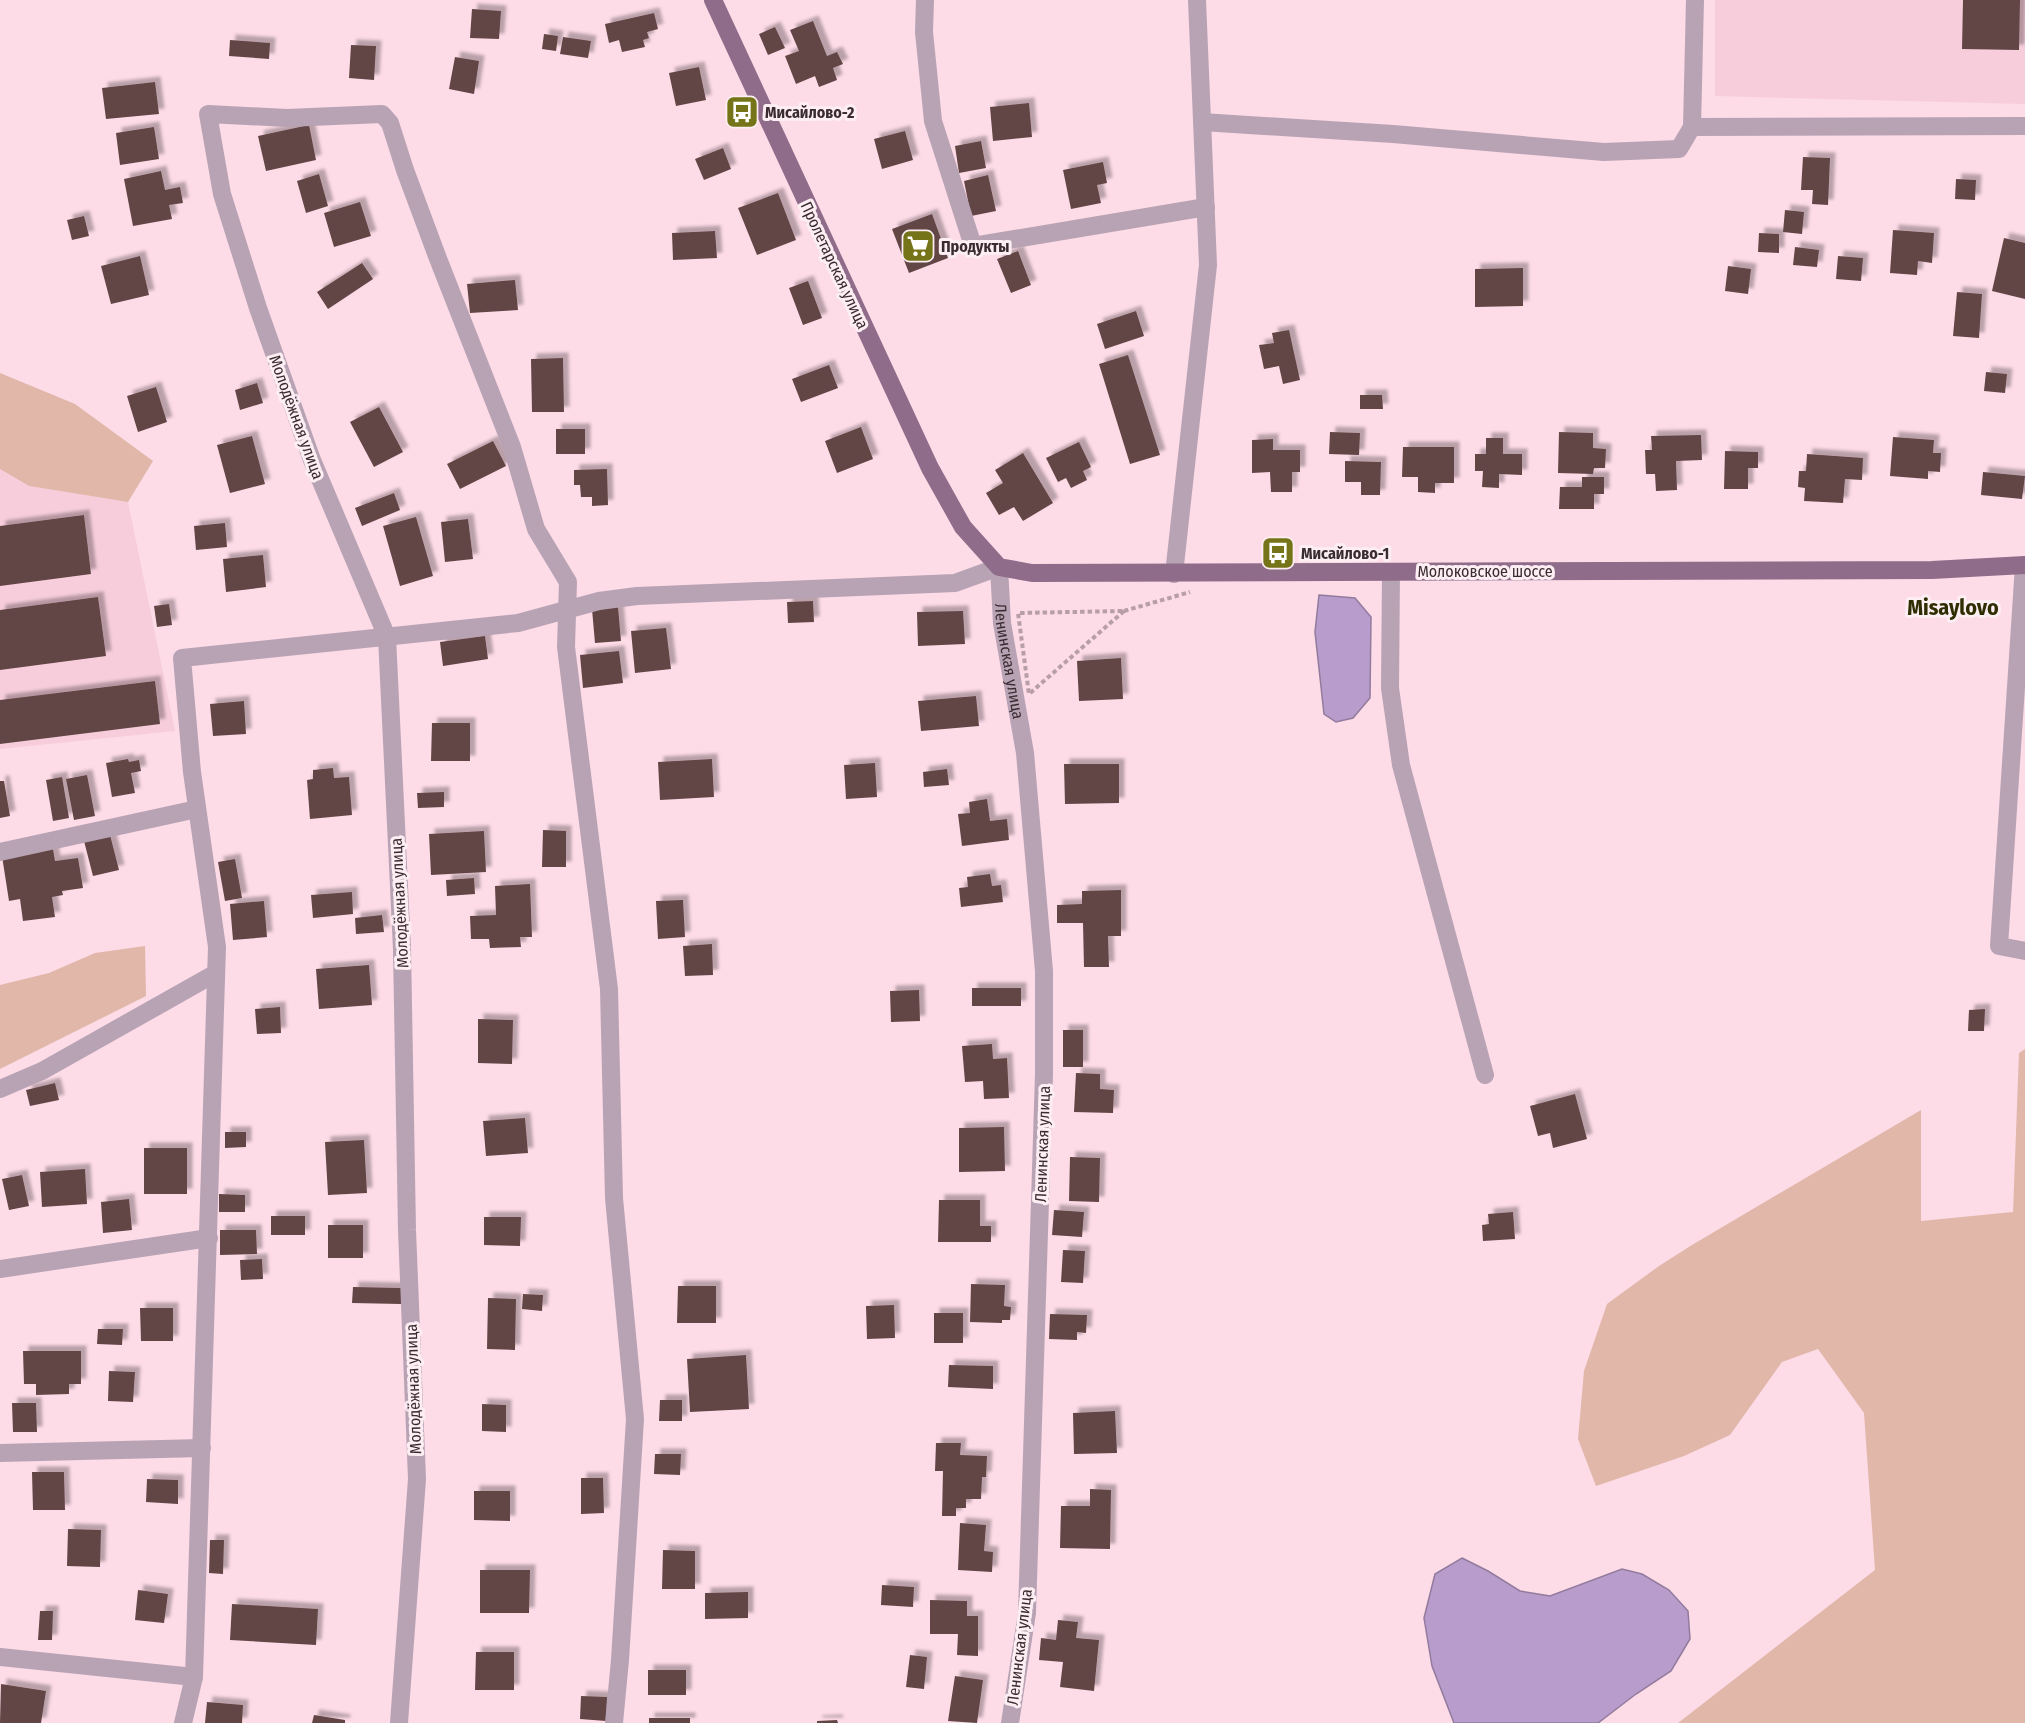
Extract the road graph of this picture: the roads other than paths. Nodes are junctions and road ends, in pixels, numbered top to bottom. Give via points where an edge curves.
1 (713, 0) edge
2 (925, 0) edge
3 (1197, 0) edge
4 (1695, 0) edge
5 (1202, 122) junction
6 (2025, 126) edge
7 (1692, 127) junction
8 (1206, 207) junction
9 (2024, 565) edge
10 (999, 567) junction
11 (1391, 572) junction
12 (1174, 574) junction
13 (567, 609) junction
14 (387, 637) junction
15 (197, 809) junction
16 (0, 852) edge
17 (2025, 951) edge
18 (216, 973) junction
19 (1485, 1075) dead end
20 (0, 1089) edge
21 (209, 1238) junction
22 (0, 1269) edge
23 (202, 1448) junction
24 (0, 1453) edge
25 (0, 1657) edge
26 (194, 1677) junction
27 (183, 1723) edge
28 (399, 1723) edge
29 (614, 1723) edge
30 (1010, 1723) edge

1 - 10 main road, Пролетарская улица via 930,468 963,527
2 - 8 street via 924,32 933,121 973,246
3 - 5 street
4 - 7 street
5 - 7 street via 1604,152 1679,149
5 - 8 street
6 - 7 street
8 - 12 street via 1209,265
9 - 11 main road, Молоковское шоссе via 1920,570
9 - 17 street via 1999,946
10 - 12 main road, Молоковское шоссе via 1032,573
10 - 13 street via 955,583 637,596
10 - 30 street, Ленинская улица via 1002,623 1025,753 1044,971 1027,1613
11 - 12 main road, Молоковское шоссе
11 - 19 street via 1390,688 1401,765
13 - 14 street via 518,623
13 - 14 street, Молодёжная улица via 568,582 536,529 512,447 436,256 390,123 382,114 287,118 208,114 222,194 258,308 312,460
13 - 29 street via 566,647 609,989 614,1198 634,1419
14 - 15 street via 182,658
14 - 28 street, Молодёжная улица via 402,949 417,1479
15 - 16 street
15 - 18 street via 217,947
18 - 20 street via 42,1071
18 - 21 street
21 - 22 street
21 - 23 street
23 - 24 street
23 - 26 street
25 - 26 street
26 - 27 street

